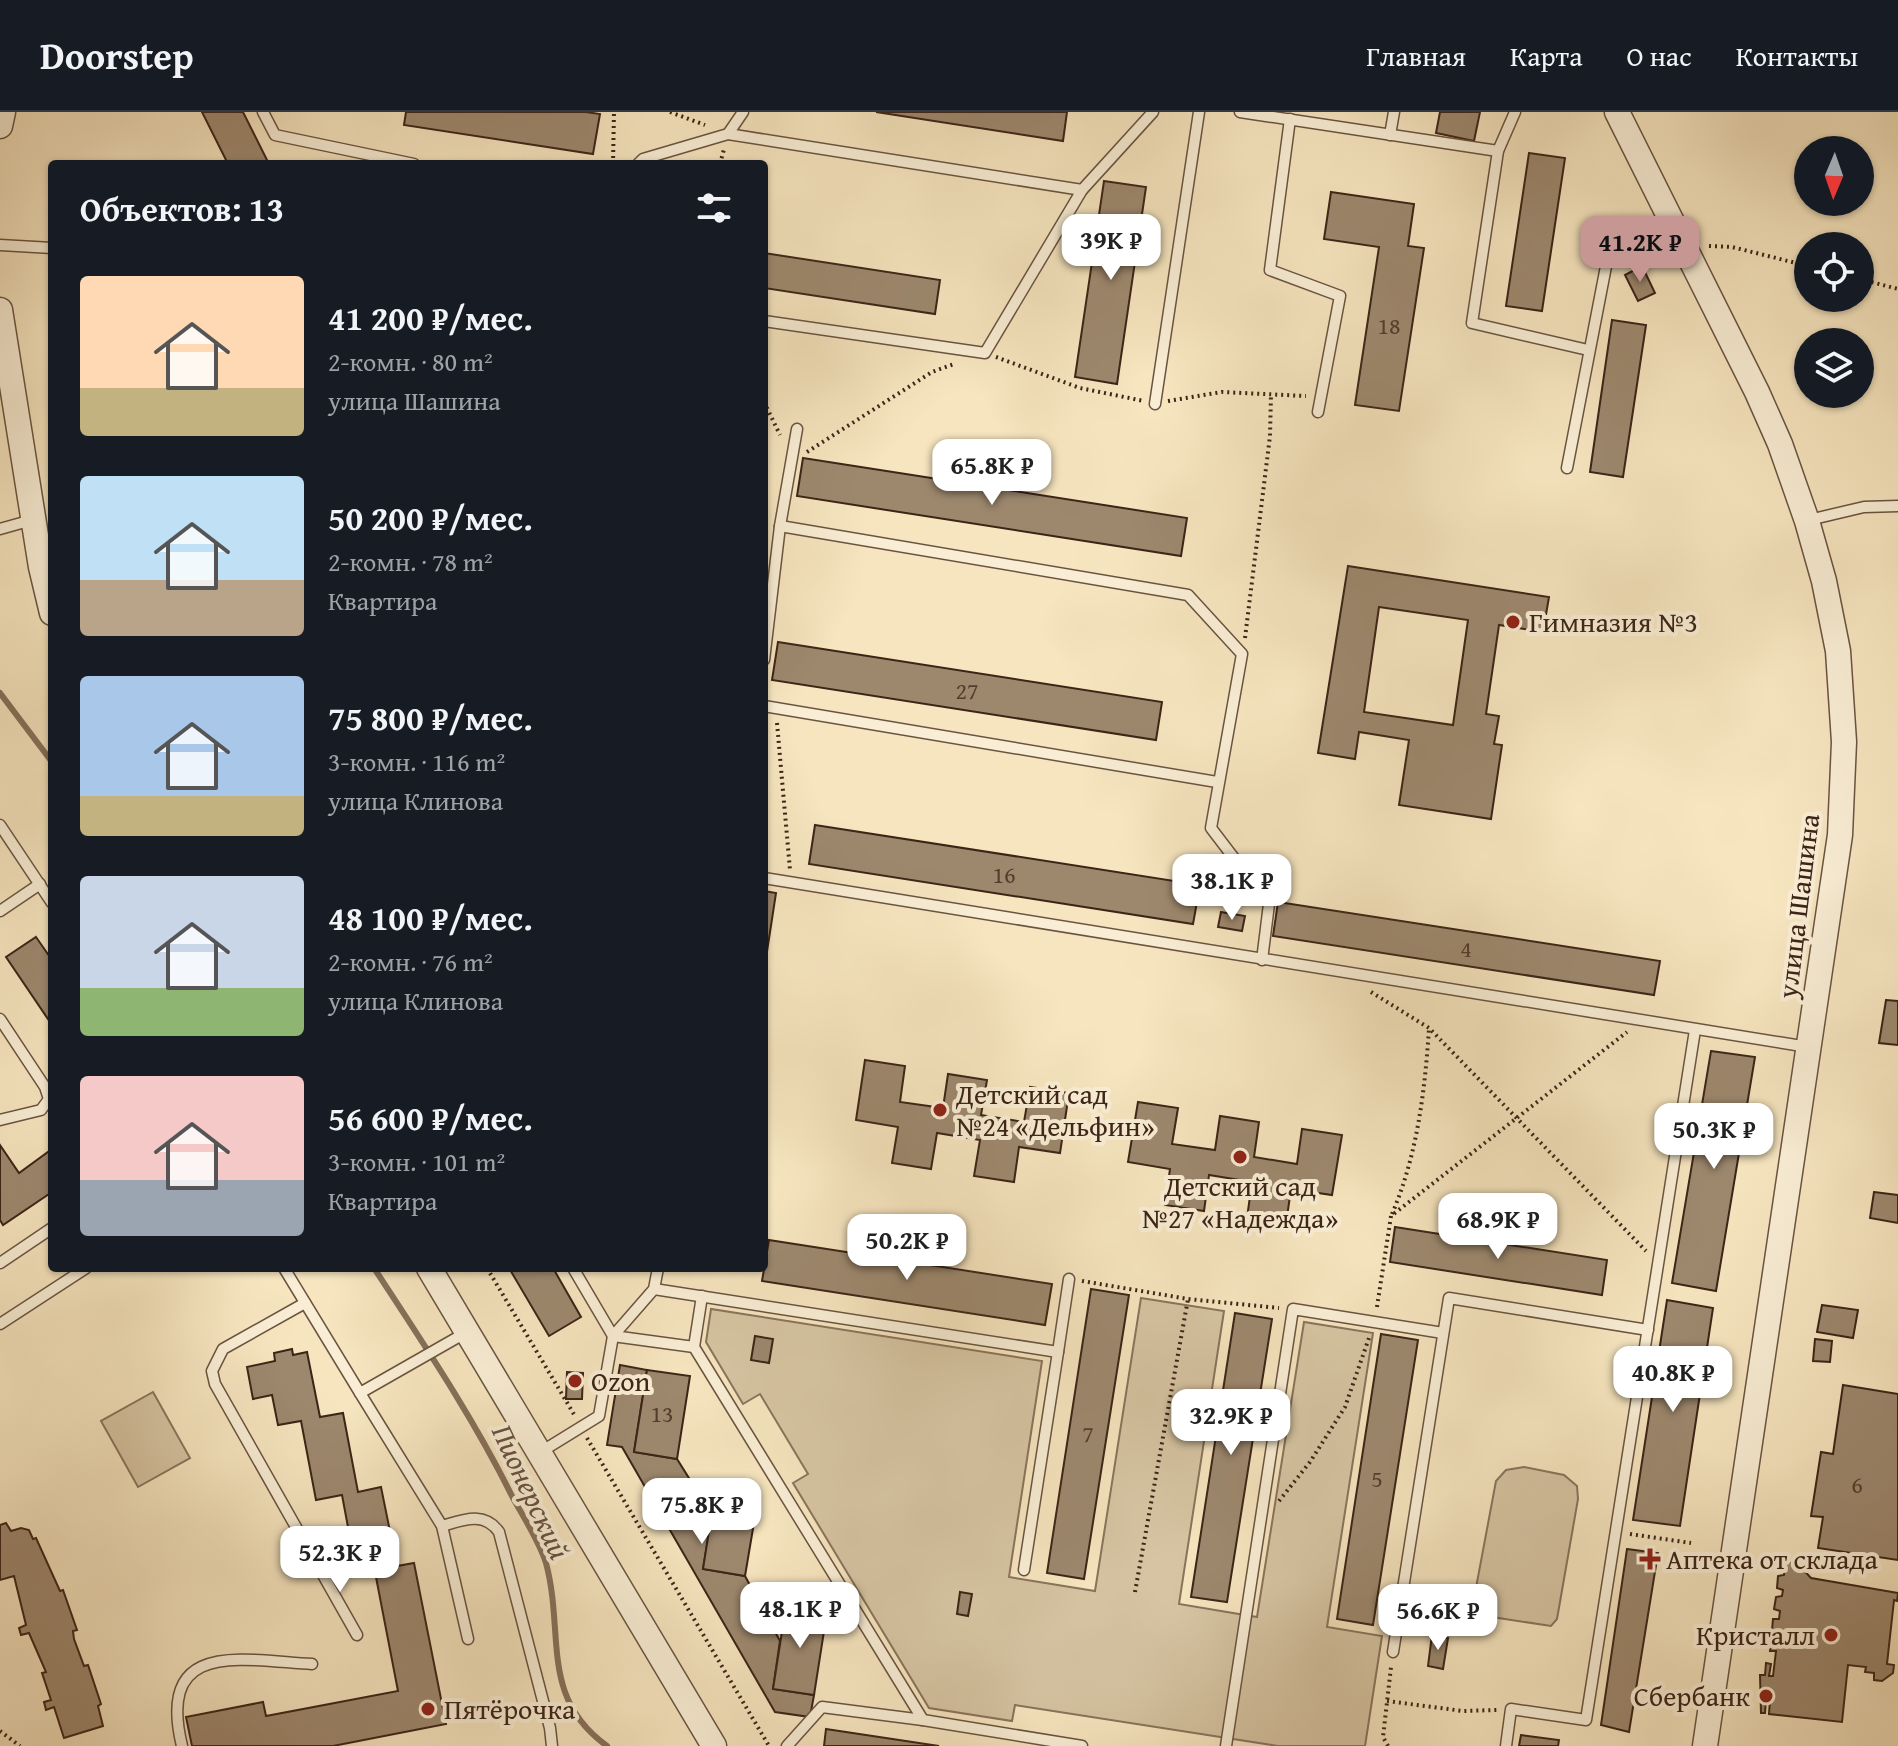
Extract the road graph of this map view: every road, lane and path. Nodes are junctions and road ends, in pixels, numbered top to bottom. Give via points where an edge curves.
1 (3, 112) edge
2 (263, 112) edge
3 (614, 112) edge
4 (670, 112) edge
5 (743, 112) edge
6 (1153, 112) edge
7 (1199, 112) edge
8 (1240, 112) edge
9 (1394, 112) edge
10 (1515, 112) edge
11 (1617, 112) edge
12 (1290, 119) junction
13 (0, 126) edge
14 (728, 134) junction
15 (1390, 135) junction
16 (1498, 151) junction
17 (395, 160) edge
18 (613, 160) edge
19 (642, 160) edge
20 (1082, 190) junction
21 (1627, 225) dead end
22 (1702, 235) dead end
23 (0, 245) edge
24 (48, 248) edge
25 (1794, 262) edge
26 (1874, 283) edge
27 (1898, 289) edge
28 (0, 310) edge
29 (768, 322) edge
30 (1588, 350) junction
31 (985, 353) junction
32 (1271, 394) junction
33 (1321, 396) junction
34 (1155, 404) junction
35 (768, 411) edge
36 (1318, 412) dead end
37 (797, 429) dead end
38 (791, 462) junction
39 (1567, 468) dead end
40 (1898, 506) edge
41 (34, 520) junction
42 (1807, 521) junction
43 (780, 526) junction
44 (0, 529) edge
45 (48, 592) edge
46 (768, 626) edge
47 (1242, 654) junction
48 (768, 707) edge
49 (777, 709) junction
50 (1217, 782) junction
51 (0, 825) edge
52 (768, 879) edge
53 (791, 883) junction
54 (40, 884) junction
55 (48, 897) edge
56 (0, 911) edge
57 (1262, 960) junction
58 (1337, 972) junction
59 (0, 1019) edge
60 (1642, 1021) junction
61 (1429, 1028) junction
62 (1695, 1030) junction
63 (1810, 1047) junction
64 (48, 1096) edge
65 (48, 1100) edge
66 (1520, 1118) junction
67 (0, 1120) edge
68 (1391, 1216) junction
69 (48, 1230) edge
70 (2, 1258) edge
71 (1658, 1264) junction
72 (80, 1272) edge
73 (286, 1272) edge
74 (431, 1272) edge
75 (489, 1272) edge
76 (575, 1272) edge
77 (657, 1272) edge
78 (1069, 1279) joint
79 (654, 1289) junction
80 (702, 1296) junction
81 (1188, 1299) junction
82 (305, 1303) junction
83 (1293, 1309) junction
84 (1374, 1322) junction
85 (0, 1324) edge
86 (1648, 1330) junction
87 (467, 1332) junction
88 (1443, 1333) junction
89 (613, 1336) junction
90 (694, 1347) junction
91 (1058, 1352) junction
92 (360, 1393) junction
93 (581, 1428) junction
94 (537, 1454) junction
95 (1260, 1521) junction
96 (442, 1526) junction
97 (1616, 1531) junction
98 (1691, 1543) dead end
99 (1024, 1570) dead end
100 (1135, 1592) dead end
101 (357, 1635) dead end
102 (468, 1639) dead end
103 (1393, 1652) joint
104 (312, 1664) dead end
105 (1387, 1701) junction
106 (1511, 1709) junction
107 (923, 1720) junction
108 (0, 1731) edge
109 (20, 1746) edge
110 (182, 1746) edge
111 (552, 1746) edge
112 (714, 1746) edge
113 (769, 1746) edge
114 (787, 1746) edge
115 (1082, 1746) edge
116 (1226, 1746) edge
117 (1388, 1746) edge
118 (1506, 1746) edge
119 (1705, 1746) edge

1 - 13 street
2 - 17 lane via 275,135
3 - 18 path
4 - 14 path
5 - 14 lane
6 - 20 lane
7 - 34 lane
8 - 12 lane
9 - 15 lane
10 - 16 lane
11 - 42 street, улица Шашина via 1757,392
12 - 15 lane
12 - 33 lane via 1270,270 1340,296
14 - 19 lane
14 - 20 lane
15 - 16 lane
16 - 30 lane via 1472,323
20 - 31 lane
21 - 30 lane via 1608,256
22 - 25 path via 1709,247 1732,247
23 - 24 lane
26 - 27 path
28 - 41 street
29 - 31 lane
30 - 39 lane
31 - 34 path via 1080,388
31 - 38 path via 932,372
32 - 33 path
32 - 34 path via 1222,392
32 - 47 path
33 - 36 lane
35 - 38 path
37 - 38 lane
38 - 43 lane
40 - 42 lane via 1864,507
41 - 44 lane
41 - 45 street
42 - 63 street, улица Шашина via 1838,651 1844,742 1840,835
43 - 46 lane
43 - 47 lane via 1188,595
47 - 50 lane
48 - 49 lane
49 - 50 lane
49 - 53 path
50 - 57 lane via 1211,828 1269,904
51 - 54 lane
52 - 53 lane
53 - 57 lane
54 - 55 lane
54 - 56 lane
57 - 58 lane
58 - 60 lane
58 - 61 path
59 - 64 lane
60 - 62 lane
60 - 66 path
61 - 66 path
61 - 68 path via 1407,1179
62 - 63 lane
62 - 71 lane
63 - 119 street, улица Шашина
65 - 67 lane via 41,1110
66 - 68 path
66 - 71 path
68 - 84 path
69 - 70 lane
71 - 86 lane
72 - 85 lane
73 - 82 lane
74 - 87 street
75 - 93 path
76 - 89 lane
77 - 79 lane
78 - 81 path
78 - 91 lane
79 - 80 lane
79 - 89 lane
80 - 90 lane
80 - 91 lane
81 - 83 path
81 - 100 path
82 - 92 lane
82 - 101 lane via 223,1349 212,1371
83 - 84 lane
83 - 95 lane
84 - 88 lane
84 - 95 path via 1345,1407 1310,1462
86 - 88 lane via 1449,1298
86 - 97 lane
87 - 92 lane
87 - 94 street
88 - 103 lane
89 - 90 lane
89 - 93 lane via 599,1416
90 - 107 lane
91 - 99 lane
92 - 96 lane
93 - 94 lane
93 - 113 path
94 - 112 street
95 - 116 lane
96 - 102 lane
96 - 111 lane via 473,1518 486,1520 499,1532
97 - 98 path
97 - 106 lane via 1586,1720
103 - 105 path
104 - 110 lane via 218,1659 202,1666 181,1689 176,1705
105 - 106 path via 1463,1711
105 - 117 path via 1383,1737
106 - 118 lane
107 - 114 lane via 822,1707
107 - 115 lane
108 - 109 path

